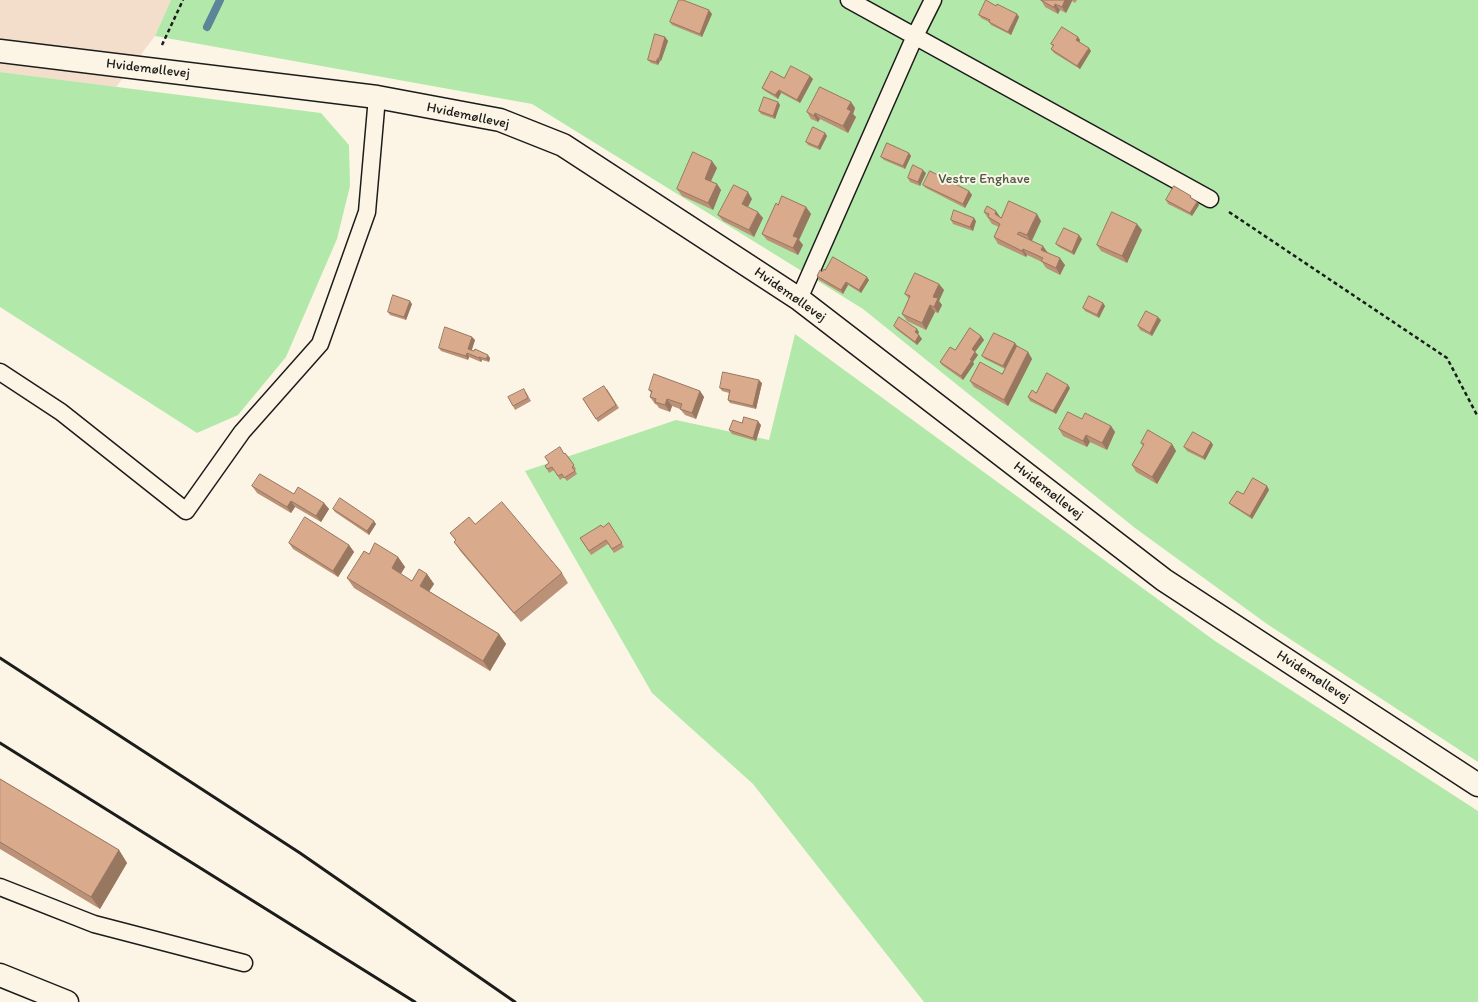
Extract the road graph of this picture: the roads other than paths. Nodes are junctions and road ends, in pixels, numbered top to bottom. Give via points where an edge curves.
1 (849, 0) edge
2 (933, 0) edge
3 (915, 36) junction
4 (0, 51) edge
5 (378, 97) junction
6 (1210, 199) road end
7 (799, 299) junction
8 (0, 372) edge
9 (1478, 785) edge
10 (0, 887) edge
11 (244, 963) dead end
12 (0, 975) edge
13 (45, 998) edge
14 (67, 1002) edge

1 - 3 lane
2 - 3 lane
3 - 6 lane
3 - 7 lane
4 - 5 street, Hvidemøllevej
5 - 7 street, Hvidemøllevej via 500,120 563,145
5 - 8 lane via 367,212 320,344 242,432 186,511 61,412
7 - 9 street, Hvidemøllevej via 1164,580
10 - 11 lane via 94,924
12 - 13 street
13 - 14 street

